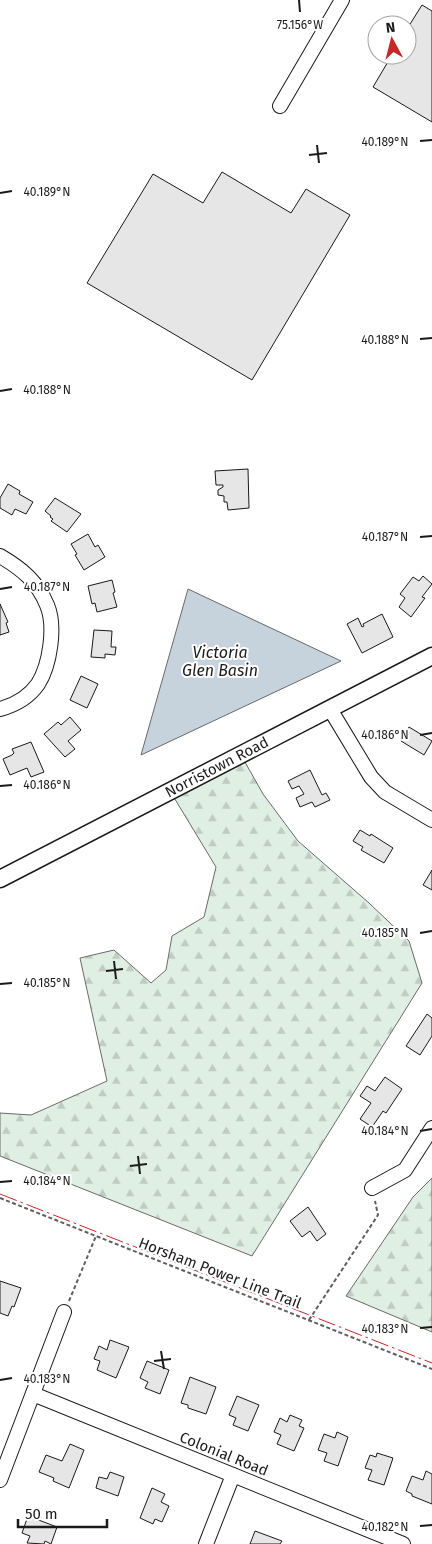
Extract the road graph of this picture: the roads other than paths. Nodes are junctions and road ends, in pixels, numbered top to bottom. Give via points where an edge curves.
1 (342, 0) edge
2 (280, 106) dead end
3 (0, 556) edge
4 (432, 656) edge
5 (0, 709) edge
6 (330, 709) junction
7 (432, 820) edge
8 (0, 879) edge
9 (432, 1128) edge
10 (372, 1188) road end
11 (64, 1312) road end
12 (33, 1394) junction
13 (233, 1475) junction
14 (0, 1480) edge
15 (206, 1544) edge
16 (403, 1544) edge

1 - 2 street
3 - 5 street via 23,570 38,589 48,606 52,632 38,684 14,705
4 - 6 main road, Norristown Road
6 - 7 street via 372,777 385,792
6 - 8 main road, Norristown Road
9 - 10 street via 405,1170
11 - 12 street
12 - 13 street, Colonial Road
12 - 14 street
13 - 15 street
13 - 16 street, Colonial Road

